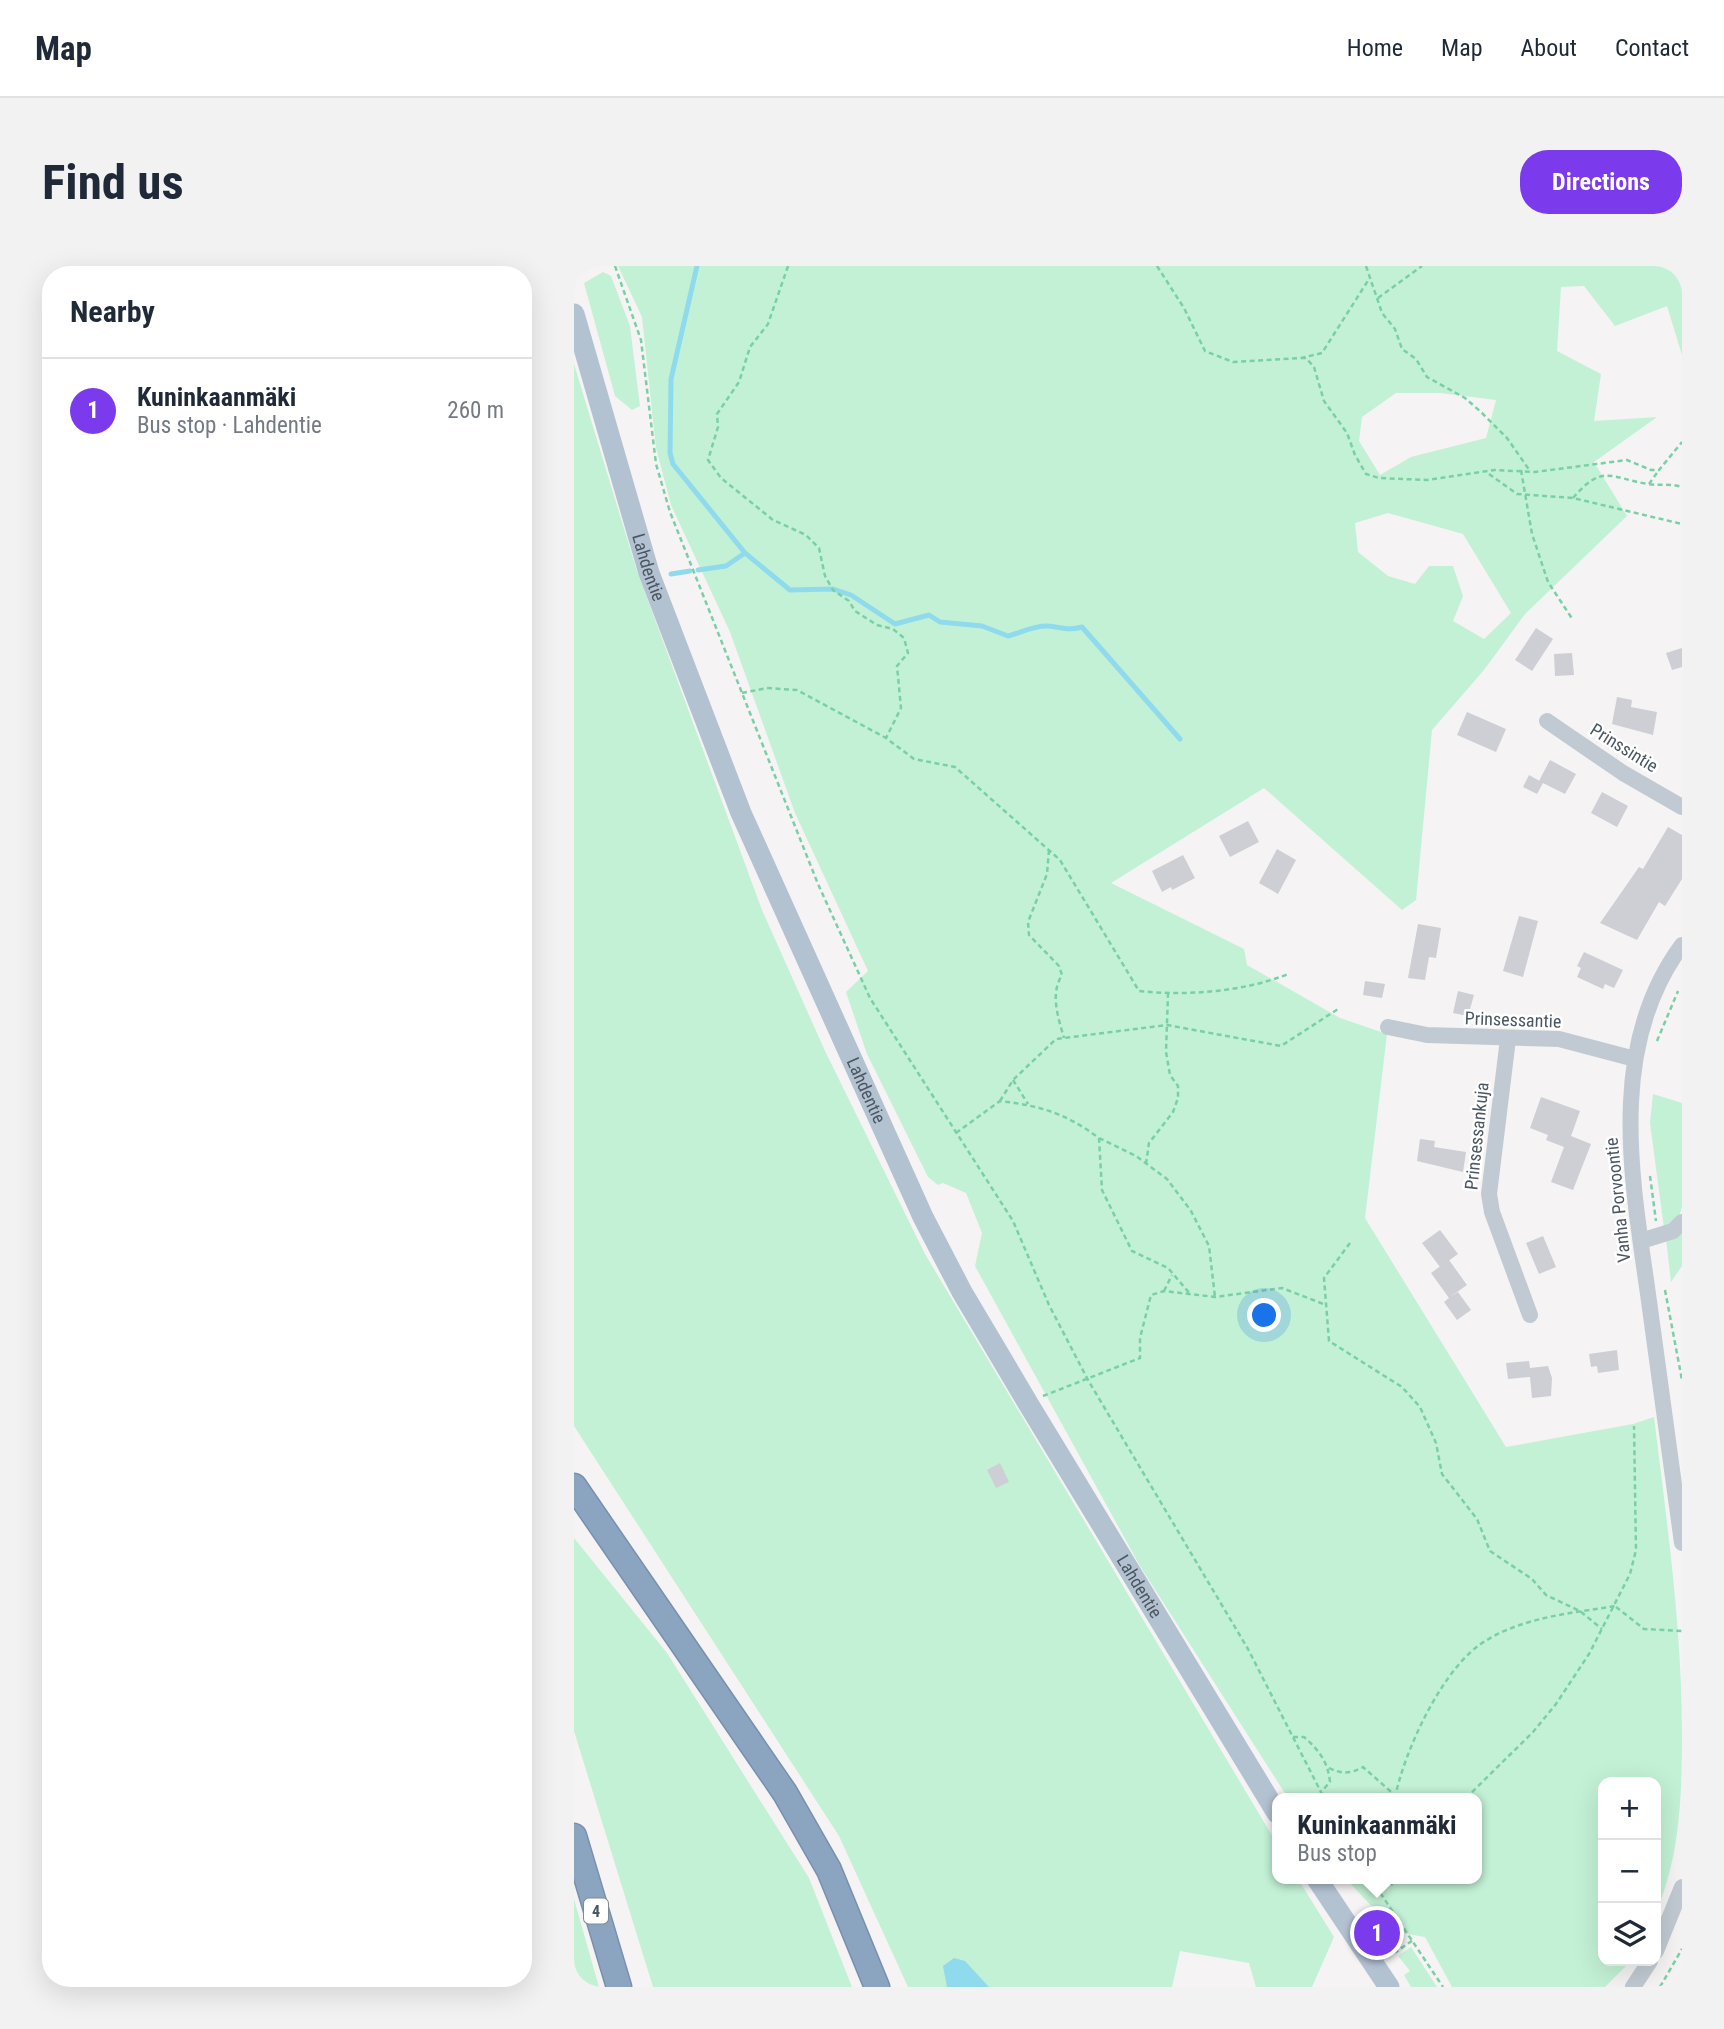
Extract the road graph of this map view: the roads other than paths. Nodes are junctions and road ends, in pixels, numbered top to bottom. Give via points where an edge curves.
1 (574, 314) edge
2 (1547, 720) dead end
3 (1682, 807) edge
4 (1682, 945) edge
5 (1388, 1027) dead end
6 (1508, 1039) junction
7 (1635, 1059) junction
8 (1682, 1222) edge
9 (1641, 1241) junction
10 (1530, 1315) dead end
11 (574, 1486) edge
12 (1682, 1543) edge
13 (1272, 1805) edge
14 (574, 1836) edge
15 (1320, 1884) edge
16 (1681, 1898) edge
17 (1661, 1940) edge
18 (1647, 1966) edge
19 (619, 1987) edge
20 (877, 1987) edge
21 (1389, 1987) edge
22 (1633, 1987) edge

1 - 13 main road, Lahdentie via 649,573 741,813 923,1217 962,1293
2 - 3 street, Prinssintie
4 - 7 street, Vanha Porvoontie via 1644,1020
5 - 6 street, Prinsessantie via 1427,1035
6 - 7 street, Prinsessantie via 1559,1039
6 - 10 street, Prinsessankuja via 1489,1194
7 - 9 street, Vanha Porvoontie via 1630,1144
8 - 9 street via 1658,1238
9 - 12 street, Vanha Porvoontie
11 - 20 highway via 785,1793 829,1870
14 - 19 highway, 4
15 - 21 main road
16 - 17 street
18 - 22 street

